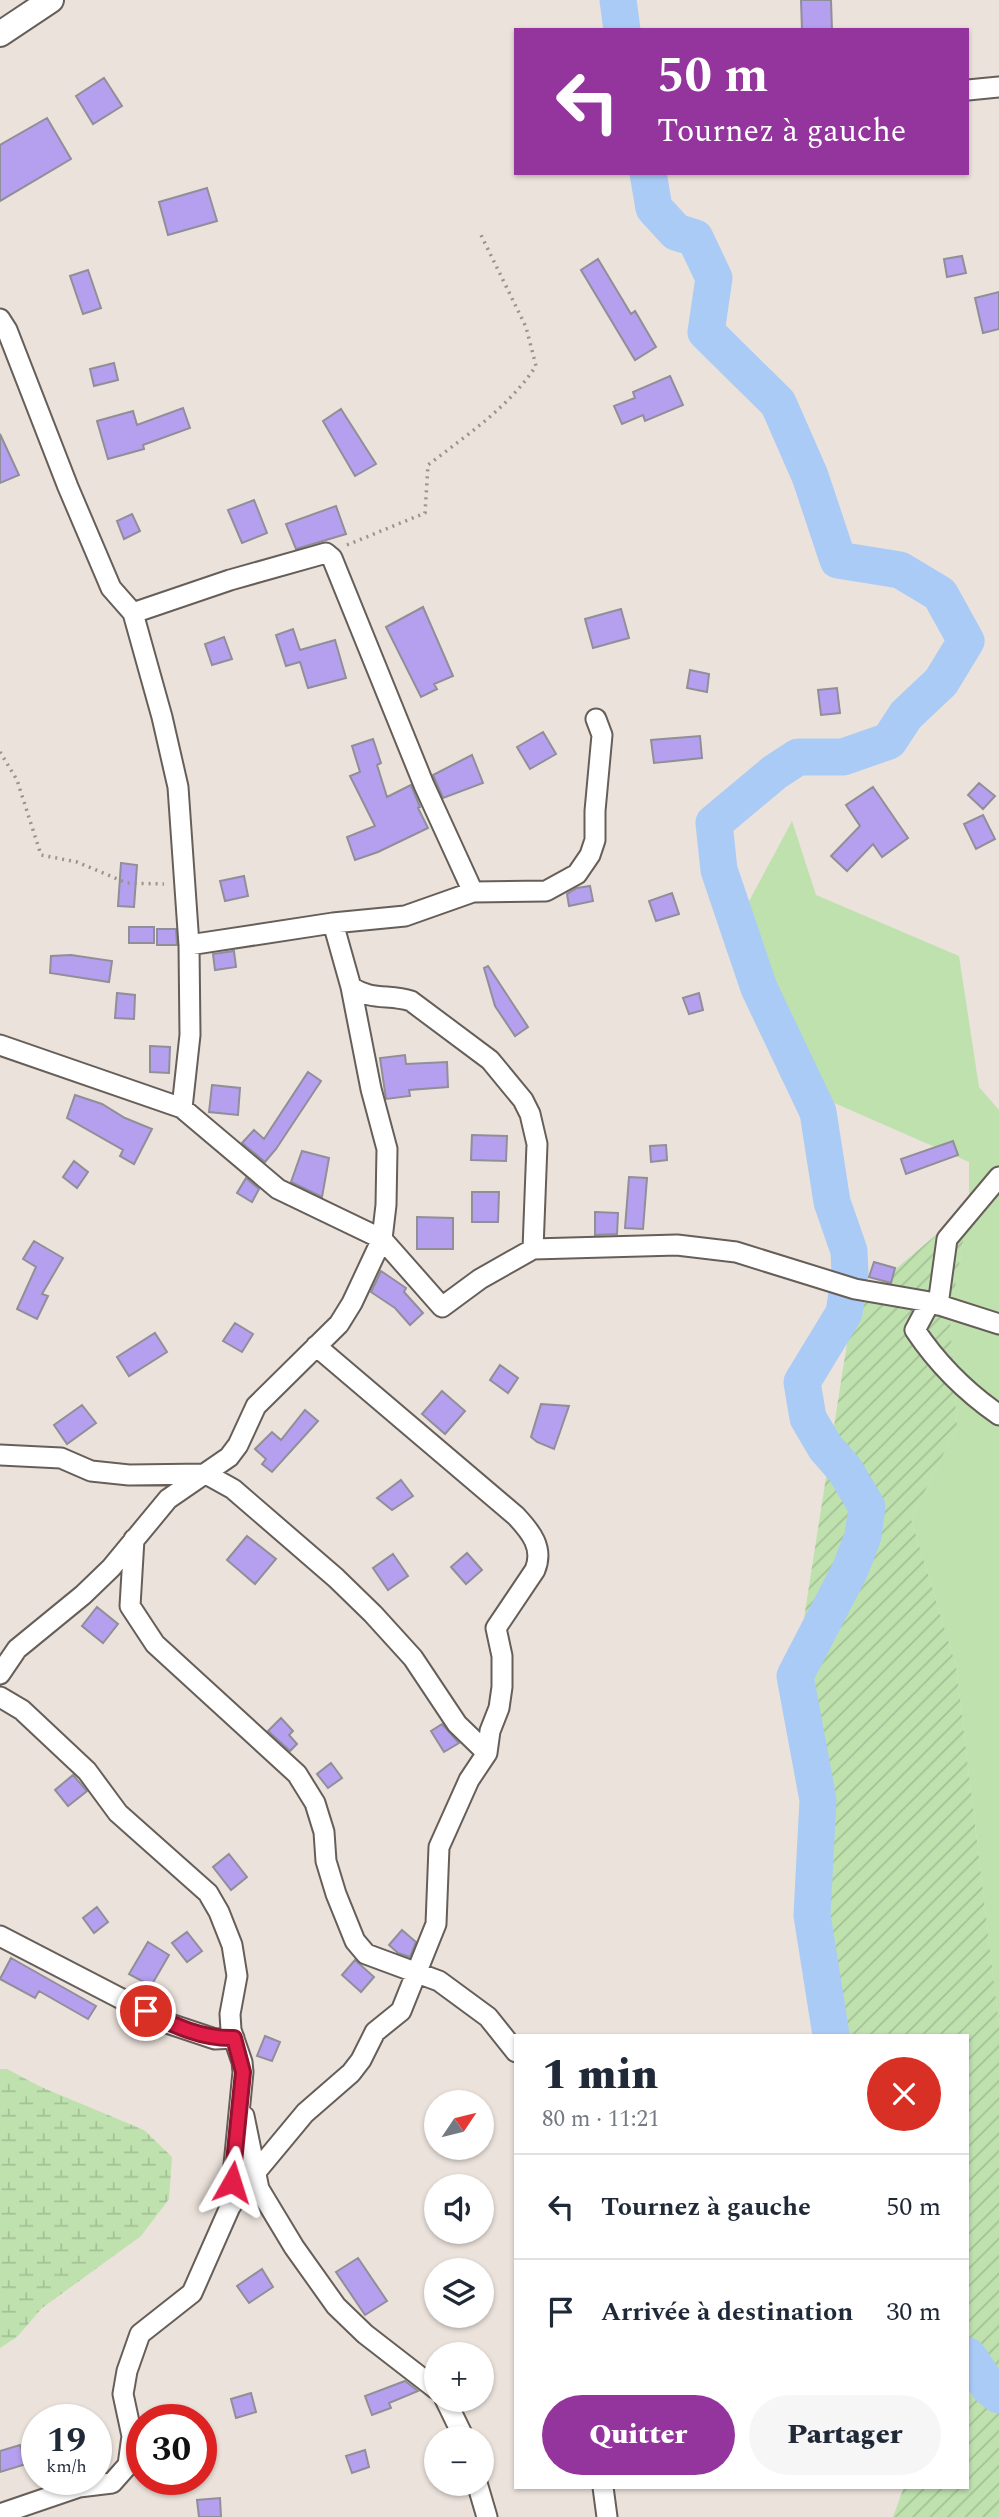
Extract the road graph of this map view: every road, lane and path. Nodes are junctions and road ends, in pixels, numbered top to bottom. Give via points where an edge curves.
1 (51, 0) edge
2 (0, 34) edge
3 (999, 86) edge
4 (969, 90) edge
5 (480, 233) dead end
6 (0, 319) edge
7 (326, 553) junction
8 (132, 613) junction
9 (596, 719) dead end
10 (0, 752) edge
11 (186, 884) junction
12 (473, 892) junction
13 (333, 923) junction
14 (189, 945) junction
15 (351, 987) junction
16 (0, 1045) edge
17 (182, 1108) junction
18 (999, 1177) edge
19 (382, 1239) junction
20 (533, 1249) junction
21 (934, 1303) junction
22 (999, 1324) edge
23 (316, 1346) junction
24 (999, 1415) edge
25 (1, 1453) edge
26 (206, 1474) junction
27 (134, 1539) junction
28 (0, 1674) edge
29 (0, 1697) edge
30 (486, 1753) junction
31 (0, 1937) edge
32 (416, 1974) junction
33 (234, 2038) junction
34 (514, 2050) edge
35 (241, 2105) junction
36 (256, 2172) junction
37 (230, 2207) junction
38 (424, 2380) edge
39 (603, 2489) edge
40 (481, 2496) edge
41 (0, 2514) edge
42 (487, 2517) edge
43 (607, 2517) edge

1 - 2 street
3 - 4 street
5 - 7 path via 526,327 537,366 503,407 428,465 425,513
6 - 8 street via 111,588
7 - 8 street
7 - 12 street via 332,558 424,785
8 - 11 street via 178,788
9 - 12 street via 602,735 595,840 577,874 546,891
10 - 11 path via 17,780 41,855 77,862 127,883
11 - 14 street
12 - 13 street via 405,916
13 - 14 street
13 - 15 street
14 - 17 street via 190,1035
15 - 19 street via 387,1149
15 - 20 street via 364,996 411,1001 490,1059 523,1100 537,1144
16 - 17 street
17 - 19 street via 278,1189
18 - 21 street via 947,1240
19 - 20 street via 442,1307
19 - 23 street via 352,1303 339,1324
20 - 21 street via 677,1245 724,1251 847,1286
21 - 22 street
21 - 24 street via 915,1330 974,1398
23 - 26 street via 256,1406 238,1445
23 - 30 street via 516,1516 537,1546 535,1570 496,1628 502,1688
25 - 26 street via 61,1458 90,1471 129,1475
26 - 27 street via 168,1499
26 - 30 street via 267,1517 373,1614 413,1658 457,1724
27 - 28 street via 83,1595 17,1649
27 - 32 street via 130,1606 155,1644 296,1774 315,1803 326,1861 355,1941 366,1954
29 - 33 street via 22,1710 87,1771 118,1813 208,1893 232,1945 237,1976 230,2014
30 - 32 street via 468,1780 439,1847 436,1924
31 - 33 street via 170,2024 215,2039
32 - 34 street via 439,1981 488,2017
32 - 36 street via 401,2011 375,2032 351,2073 304,2113
33 - 35 street via 242,2062
35 - 36 street
35 - 37 street
36 - 37 street
36 - 38 street via 258,2189 337,2306
37 - 41 street via 192,2294 139,2334 124,2394 132,2436 128,2465 112,2483 79,2487
39 - 43 street
40 - 42 street

